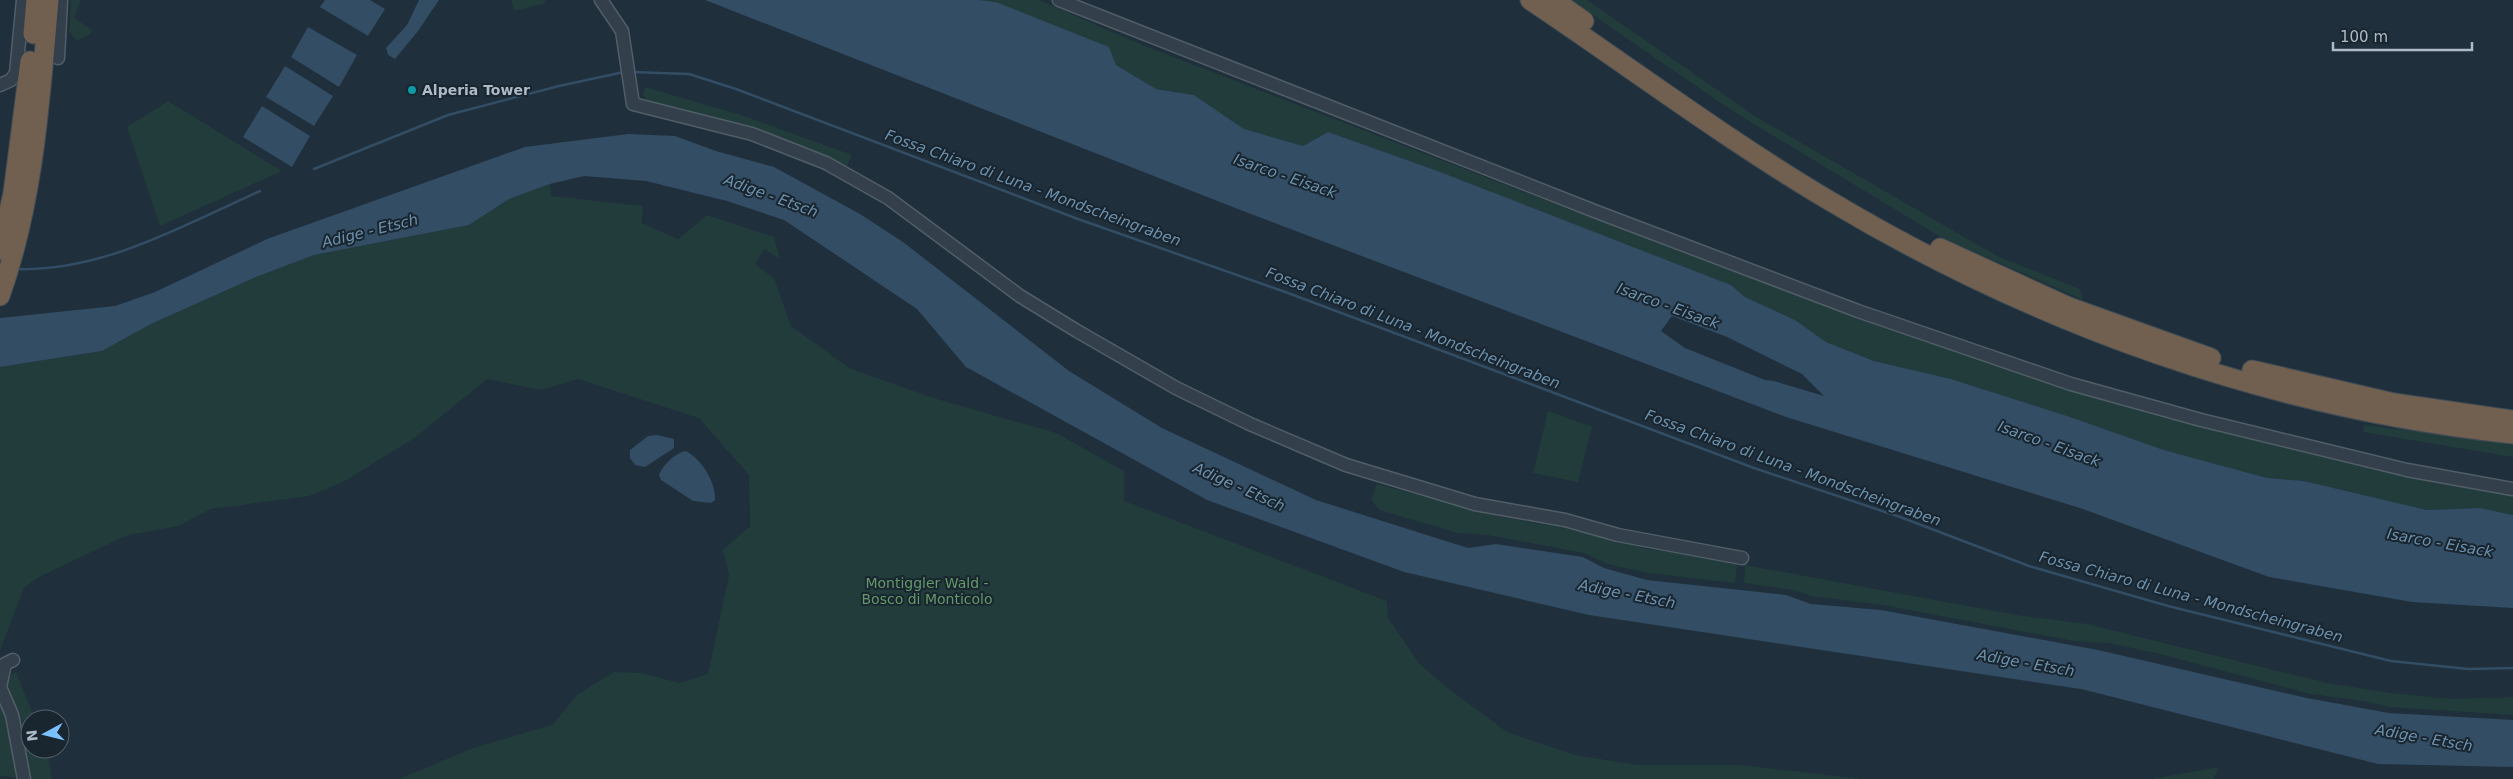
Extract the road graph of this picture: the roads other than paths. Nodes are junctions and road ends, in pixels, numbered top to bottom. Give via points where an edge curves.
1 (23, 0) edge
2 (36, 0) edge
3 (49, 0) edge
4 (62, 0) edge
5 (601, 0) edge
6 (1059, 0) edge
7 (1530, 0) edge
8 (1554, 0) edge
9 (58, 58) dead end
10 (0, 85) edge
11 (0, 250) edge
12 (0, 296) edge
13 (2513, 420) edge
14 (2513, 434) edge
15 (2513, 488) edge
16 (1742, 558) dead end
17 (13, 660) dead end
18 (24, 779) edge

1 - 10 street via 16,73 11,80
2 - 11 highway via 19,156
3 - 12 highway via 30,173
4 - 9 street
5 - 16 street via 622,30 632,104 752,134 826,163 888,198 1020,296 1176,388 1346,465 1475,504
6 - 15 street via 1858,311 2071,384 2201,420 2407,470
7 - 14 highway via 1828,200 1909,246 2001,292 2127,344 2254,384 2389,416
8 - 13 highway via 1835,189 1961,258 2069,307 2133,332 2261,373 2394,403
17 - 18 street via 5,664 0,687 12,715

